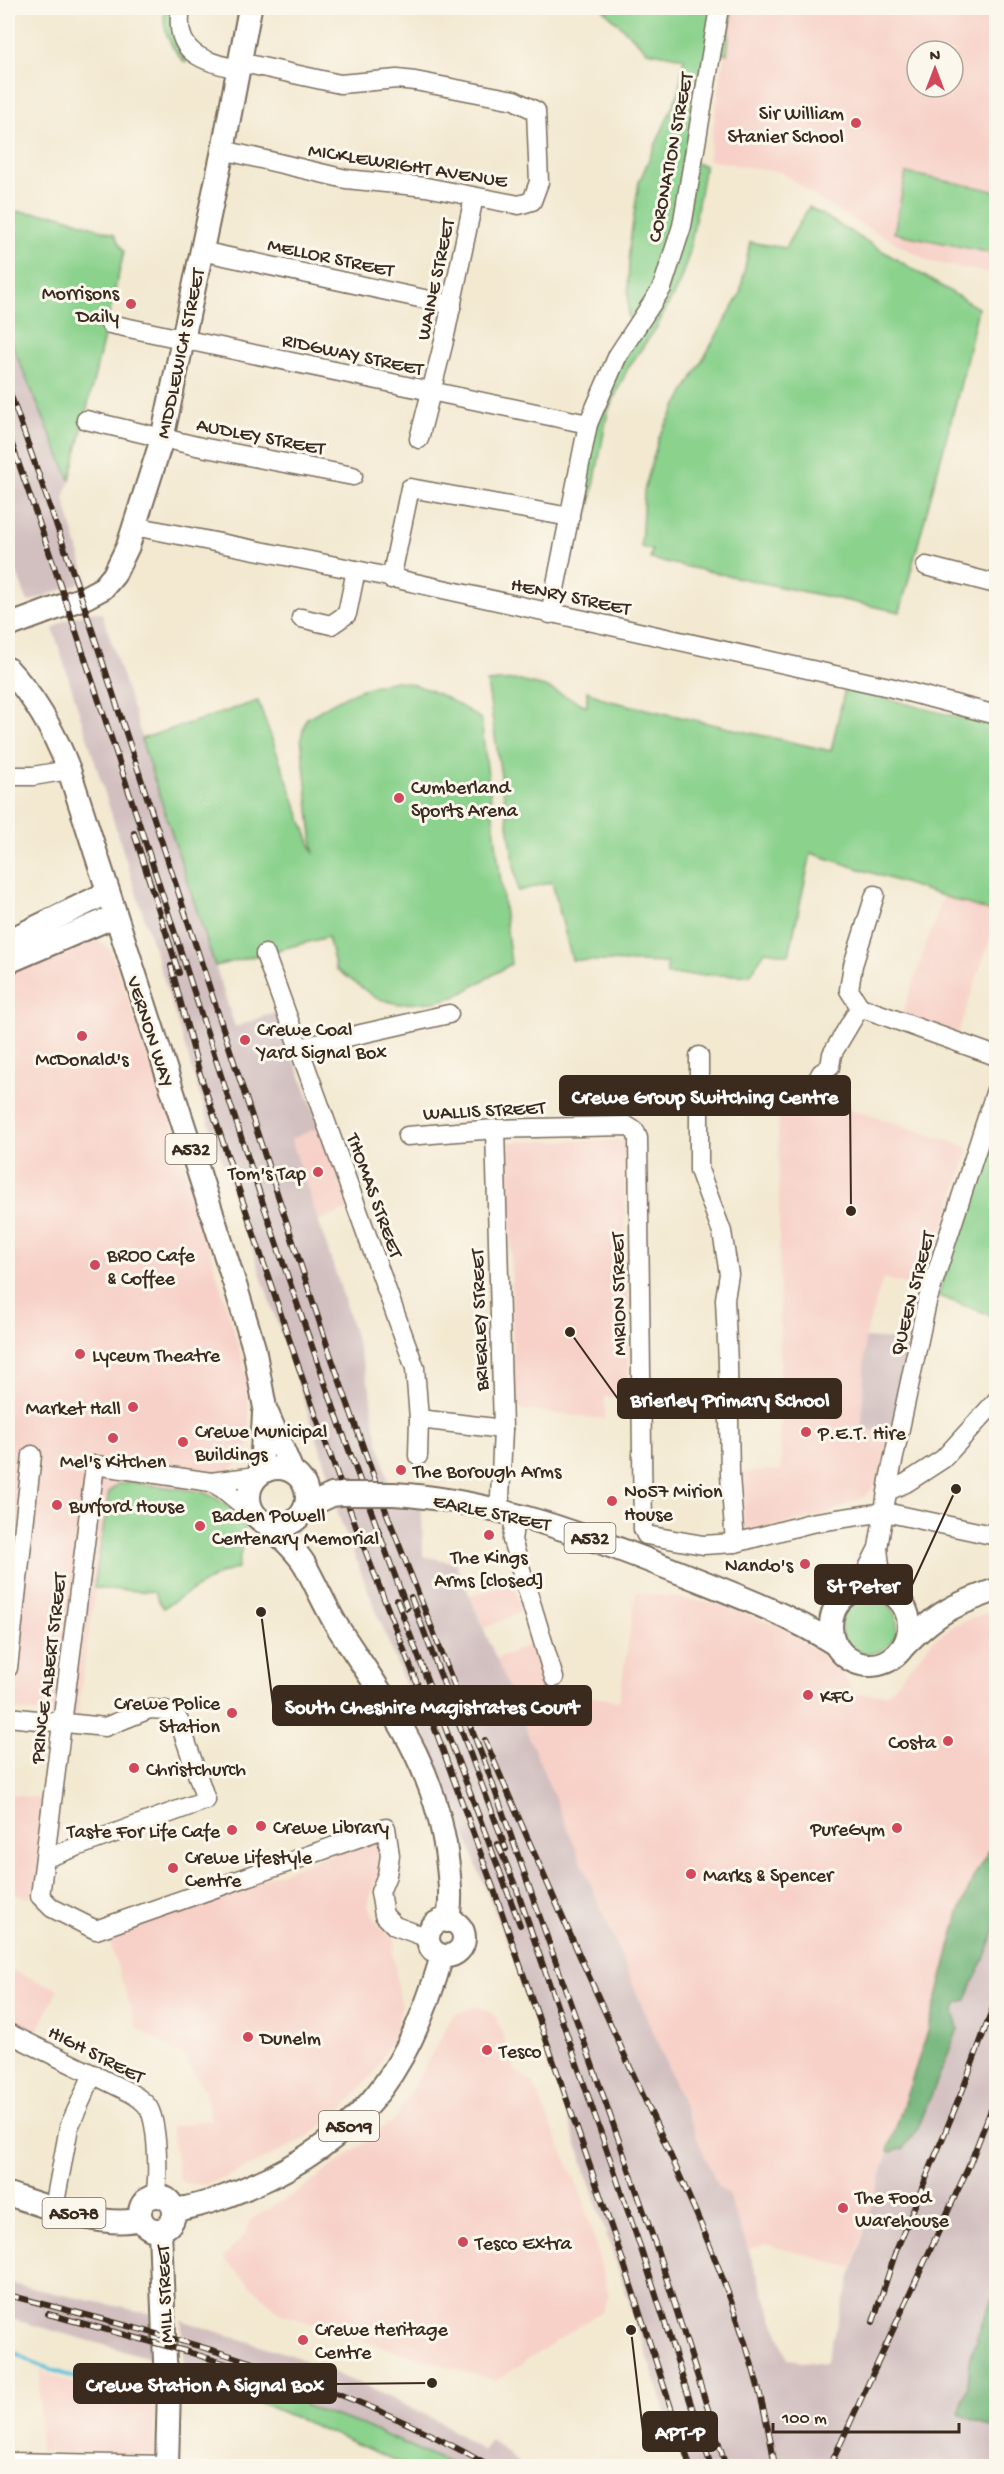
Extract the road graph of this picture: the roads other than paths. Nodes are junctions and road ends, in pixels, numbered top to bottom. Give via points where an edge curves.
1 (180, 8) edge
2 (250, 8) edge
3 (719, 8) edge
4 (239, 66) junction
5 (223, 150) junction
6 (474, 197) junction
7 (201, 251) junction
8 (453, 305) junction
9 (110, 324) dead end
10 (182, 339) junction
11 (432, 392) junction
12 (86, 420) dead end
13 (588, 424) junction
14 (162, 439) junction
15 (419, 439) dead end
16 (353, 476) dead end
17 (570, 517) junction
18 (134, 526) junction
19 (926, 566) dead end
20 (356, 570) junction
21 (391, 579) junction
22 (996, 584) edge
23 (550, 614) junction
24 (301, 618) dead end
25 (8, 626) edge
26 (8, 669) edge
27 (996, 715) edge
28 (69, 770) junction
29 (8, 776) edge
30 (107, 892) junction
31 (876, 895) dead end
32 (115, 916) junction
33 (8, 941) edge
34 (265, 954) dead end
35 (8, 962) edge
36 (860, 1007) junction
37 (450, 1014) dead end
38 (299, 1048) junction
39 (699, 1056) dead end
40 (996, 1056) edge
41 (816, 1082) dead end
42 (996, 1090) edge
43 (495, 1129) junction
44 (635, 1131) joint
45 (407, 1136) dead end
46 (996, 1401) edge
47 (265, 1408) junction
48 (419, 1419) junction
49 (503, 1429) junction
50 (32, 1455) dead end
51 (418, 1456) dead end
52 (296, 1474) junction
53 (259, 1475) junction
54 (211, 1482) junction
55 (888, 1491) junction
56 (336, 1494) junction
57 (305, 1510) junction
58 (507, 1511) junction
59 (885, 1512) junction
60 (263, 1521) junction
61 (996, 1536) edge
62 (735, 1543) junction
63 (878, 1548) junction
64 (305, 1565) junction
65 (996, 1590) edge
66 (847, 1595) junction
67 (897, 1597) junction
68 (956, 1604) junction
69 (780, 1612) junction
70 (835, 1644) junction
71 (904, 1646) junction
72 (8, 1668) edge
73 (554, 1678) dead end
74 (8, 1717) edge
75 (63, 1722) junction
76 (46, 1858) junction
77 (447, 1921) junction
78 (428, 1938) junction
79 (442, 1956) junction
80 (8, 2033) edge
81 (93, 2074) junction
82 (8, 2194) edge
83 (155, 2196) junction
84 (54, 2208) junction
85 (174, 2210) junction
86 (151, 2224) junction
87 (14, 2463) edge
88 (167, 2465) edge

1 - 4 street via 182,36 194,55 207,62
2 - 4 main road, MIDDLEWICH STREET
3 - 13 street, CORONATION STREET via 679,235 662,288 618,355
4 - 5 main road, MIDDLEWICH STREET
4 - 6 street, MICKLEWRIGHT AVENUE via 340,84 415,81 513,100 536,111 539,182 532,201 519,205
5 - 6 street, MICKLEWRIGHT AVENUE via 346,179 426,187
5 - 7 main road, MIDDLEWICH STREET
6 - 8 street, WAINE STREET
7 - 8 street, MELLOR STREET
7 - 10 main road, MIDDLEWICH STREET
8 - 11 street, WAINE STREET
9 - 10 street, RIDGWAY STREET
10 - 11 street, RIDGWAY STREET
10 - 14 main road, MIDDLEWICH STREET
11 - 13 street, RIDGWAY STREET
11 - 15 street, WAINE STREET
12 - 14 street, AUDLEY STREET
13 - 17 street, CORONATION STREET
14 - 16 street, AUDLEY STREET
14 - 18 main road, MIDDLEWICH STREET
17 - 21 street via 410,488
17 - 23 street, CORONATION STREET
18 - 20 street, HENRY STREET
18 - 25 main road, MIDDLEWICH STREET via 114,575 103,588
19 - 22 street
20 - 21 street, HENRY STREET
20 - 24 street via 347,614 331,625
21 - 23 street, HENRY STREET
23 - 27 street, HENRY STREET via 890,687
26 - 28 main road, VERNON WAY via 57,738
28 - 29 street
28 - 30 main road, VERNON WAY
30 - 32 main road, VERNON WAY / A532
30 - 33 main road
31 - 36 street via 849,990
32 - 35 main road
32 - 47 main road, VERNON WAY / A532 via 236,1288 254,1348
34 - 38 street, THOMAS STREET
36 - 40 street
36 - 41 street via 832,1054 830,1067
37 - 38 street
38 - 48 street, THOMAS STREET via 415,1368
39 - 62 street via 699,1170 722,1232 729,1274 724,1299
42 - 55 street, QUEEN STREET via 927,1302
43 - 44 street, WALLIS STREET via 627,1126
43 - 45 street, WALLIS STREET
43 - 49 street, BRIERLEY STREET
44 - 62 street, MIRION STREET via 643,1529 646,1535 703,1545
46 - 55 street via 943,1459
47 - 52 main road, VERNON WAY / A532
47 - 53 main road, VERNON WAY / A532
48 - 49 street
48 - 51 street, THOMAS STREET
49 - 58 street, BRIERLEY STREET via 500,1498
50 - 72 street
52 - 53 main road via 278,1467
52 - 56 main road, EARLE STREET / A532
52 - 57 main road via 307,1490
53 - 54 street
53 - 60 main road via 249,1494 251,1508
54 - 60 street
54 - 75 street, PRINCE ALBERT STREET via 95,1465
55 - 59 street, QUEEN STREET
56 - 57 main road, EARLE STREET / A532
56 - 58 main road, EARLE STREET / A532, bridge via 417,1495
57 - 60 main road via 290,1524 278,1526
57 - 64 main road via 301,1531
58 - 69 main road, EARLE STREET / A532 via 616,1547
58 - 73 street, BRIERLEY STREET via 512,1540
59 - 61 street
59 - 62 street via 811,1523
59 - 63 street, QUEEN STREET
60 - 64 main road
63 - 66 street via 865,1574
63 - 67 street via 881,1576
64 - 77 main road via 335,1622 405,1729 424,1771 447,1851
65 - 68 main road
66 - 67 main road via 874,1587
66 - 69 main road, EARLE STREET / A532 via 814,1611
66 - 70 main road via 831,1621
67 - 68 main road via 925,1606
67 - 71 main road via 909,1623
68 - 71 main road via 929,1620
69 - 70 main road, EARLE STREET / A532
70 - 71 main road via 851,1660 871,1665 891,1659
74 - 75 street
75 - 76 street, PRINCE ALBERT STREET
75 - 76 street via 105,1726 150,1709 170,1712 179,1721 206,1800
76 - 78 street, PRINCE ALBERT STREET via 40,1896 52,1908 96,1930 386,1828 390,1855 381,1892 384,1915 395,1926
77 - 78 main road via 432,1927
77 - 79 main road via 460,1928 464,1938 458,1952
78 - 79 main road via 431,1948
79 - 85 main road, A5019 via 432,1992 401,2061 387,2084 343,2132 246,2189 216,2201
80 - 81 street, HIGH STREET
81 - 83 street, HIGH STREET via 129,2092 148,2107 157,2163
81 - 84 street via 69,2127
82 - 84 main road, A5078
83 - 85 main road via 167,2199
83 - 86 main road via 141,2206
84 - 86 main road, A5078 via 94,2218
85 - 86 main road via 172,2222
86 - 88 main road, MILL STREET via 169,2387
87 - 88 street

